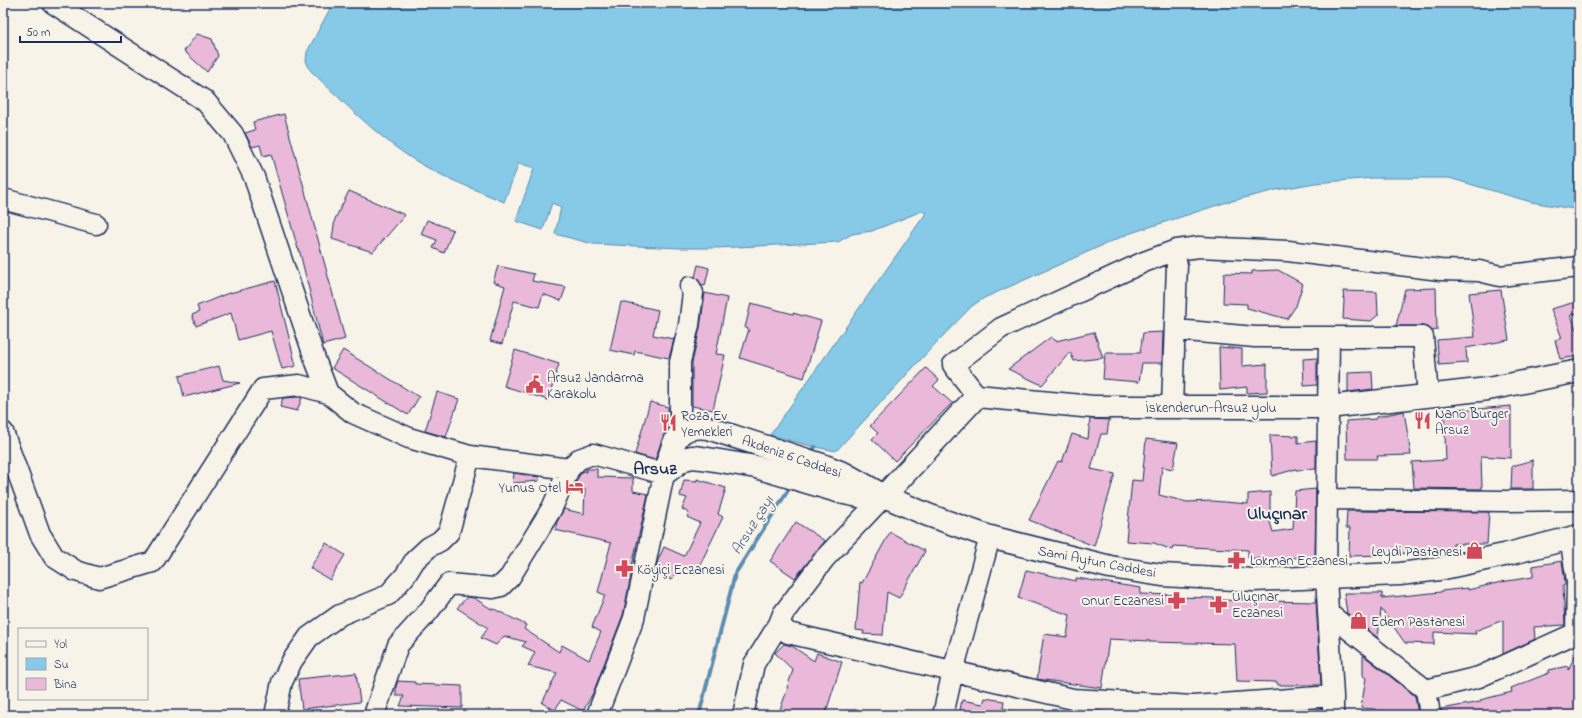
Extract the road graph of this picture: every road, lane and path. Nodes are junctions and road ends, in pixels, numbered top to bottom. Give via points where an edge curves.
1 (53, 3) edge
2 (3, 199) edge
3 (96, 224) dead end
4 (1177, 264) dead end
5 (1579, 267) edge
6 (690, 287) dead end
7 (1176, 330) junction
8 (1329, 337) junction
9 (1579, 371) edge
10 (328, 393) junction
11 (977, 396) junction
12 (1428, 396) junction
13 (1172, 407) junction
14 (1328, 407) junction
15 (3, 432) edge
16 (680, 433) junction
17 (470, 456) junction
18 (569, 469) junction
19 (664, 474) junction
20 (884, 496) junction
21 (1327, 499) junction
22 (1579, 500) edge
23 (990, 537) junction
24 (1574, 537) edge
25 (1326, 577) junction
26 (1328, 613) junction
27 (779, 624) junction
28 (1578, 633) edge
29 (953, 671) junction
30 (1426, 690) junction
31 (1333, 706) edge
32 (275, 715) edge
33 (374, 715) edge
34 (597, 715) edge
35 (743, 715) edge
36 (944, 715) edge
37 (1430, 715) edge

1 - 10 street via 205,101 233,134 254,176
2 - 3 street
4 - 7 street
5 - 11 street via 1500,276 1479,271 1440,270 1288,251 1199,246 1176,250 1144,262 1001,328 953,366
6 - 16 street via 693,293 689,325 680,362
7 - 8 street via 1255,337
7 - 13 street
8 - 12 street via 1423,337
8 - 14 street
9 - 12 main road, İskenderun-Arsuz yolu via 1488,389
10 - 15 street via 299,385 263,389 153,562 99,578 76,571 54,557 40,534
10 - 17 street via 353,413 409,438
11 - 13 main road, İskenderun-Arsuz yolu via 1093,407
11 - 20 main road
12 - 14 main road, İskenderun-Arsuz yolu
13 - 14 main road, İskenderun-Arsuz yolu
14 - 21 street
16 - 19 main road
16 - 20 main road, Akdeniz 6 Caddesi via 692,427 724,432 835,470
17 - 18 street
17 - 32 street via 449,532 415,560 388,595 340,615 309,637 292,660 282,682
18 - 19 street via 579,459 593,454
18 - 33 street via 552,508 510,576 501,586 493,588 449,584 398,645
19 - 20 main road, Akdeniz 6 Caddesi via 684,459 692,457 735,462 844,493
19 - 34 street via 634,618
20 - 23 main road, Sami Aytun Caddesi
20 - 27 street via 825,558 783,614
21 - 22 street
21 - 25 street
23 - 25 main road, Sami Aytun Caddesi via 1110,567 1162,575 1253,580
23 - 29 street
24 - 25 main road, Sami Aytun Caddesi via 1439,568 1400,574
24 - 28 street
25 - 26 street
26 - 30 street
26 - 31 street
27 - 29 street via 788,632
27 - 35 street via 754,664
28 - 30 street via 1479,678
29 - 31 street via 1080,699 1193,706
29 - 36 street
30 - 37 street

